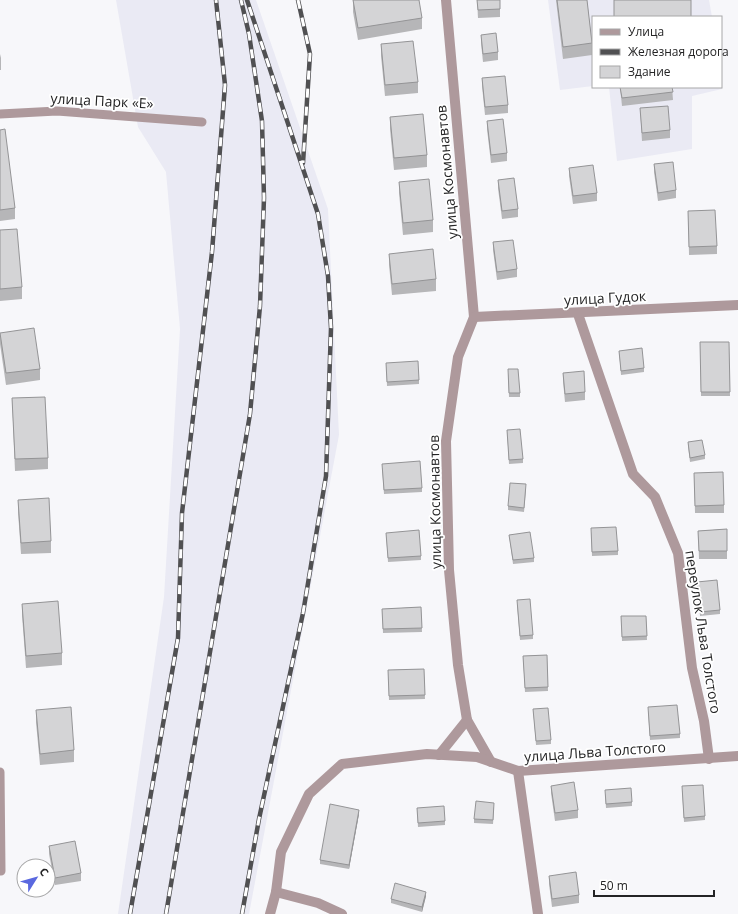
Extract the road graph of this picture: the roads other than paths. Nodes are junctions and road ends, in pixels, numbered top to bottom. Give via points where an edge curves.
1 (446, 0) edge
2 (0, 114) edge
3 (202, 122) dead end
4 (738, 305) edge
5 (578, 314) junction
6 (474, 317) junction
7 (467, 720) junction
8 (439, 755) junction
9 (738, 756) edge
10 (709, 759) junction
11 (491, 762) junction
12 (518, 771) junction
13 (0, 772) edge
14 (1, 870) dead end
15 (276, 892) junction
16 (270, 914) edge
17 (342, 914) edge
18 (538, 914) edge

1 - 6 street, улица Космонавтов
2 - 3 lane, улица Парк «Е» via 57,111
4 - 5 street, улица Гудок
5 - 6 street, улица Гудок
5 - 10 street, переулок Льва Толстого via 633,474 655,497 678,554 692,668 704,721
6 - 7 street, улица Космонавтов via 458,357 446,441 449,570 458,665
7 - 8 street
7 - 11 street, улица Космонавтов
8 - 11 street, улица Льва Толстого via 477,757
8 - 15 street, улица Льва Толстого via 427,754 342,764 309,794 281,852
9 - 10 street, улица Льва Толстого
10 - 12 street, улица Льва Толстого
11 - 12 street, улица Льва Толстого
12 - 18 street
13 - 14 lane
15 - 16 street
15 - 17 street via 318,903

